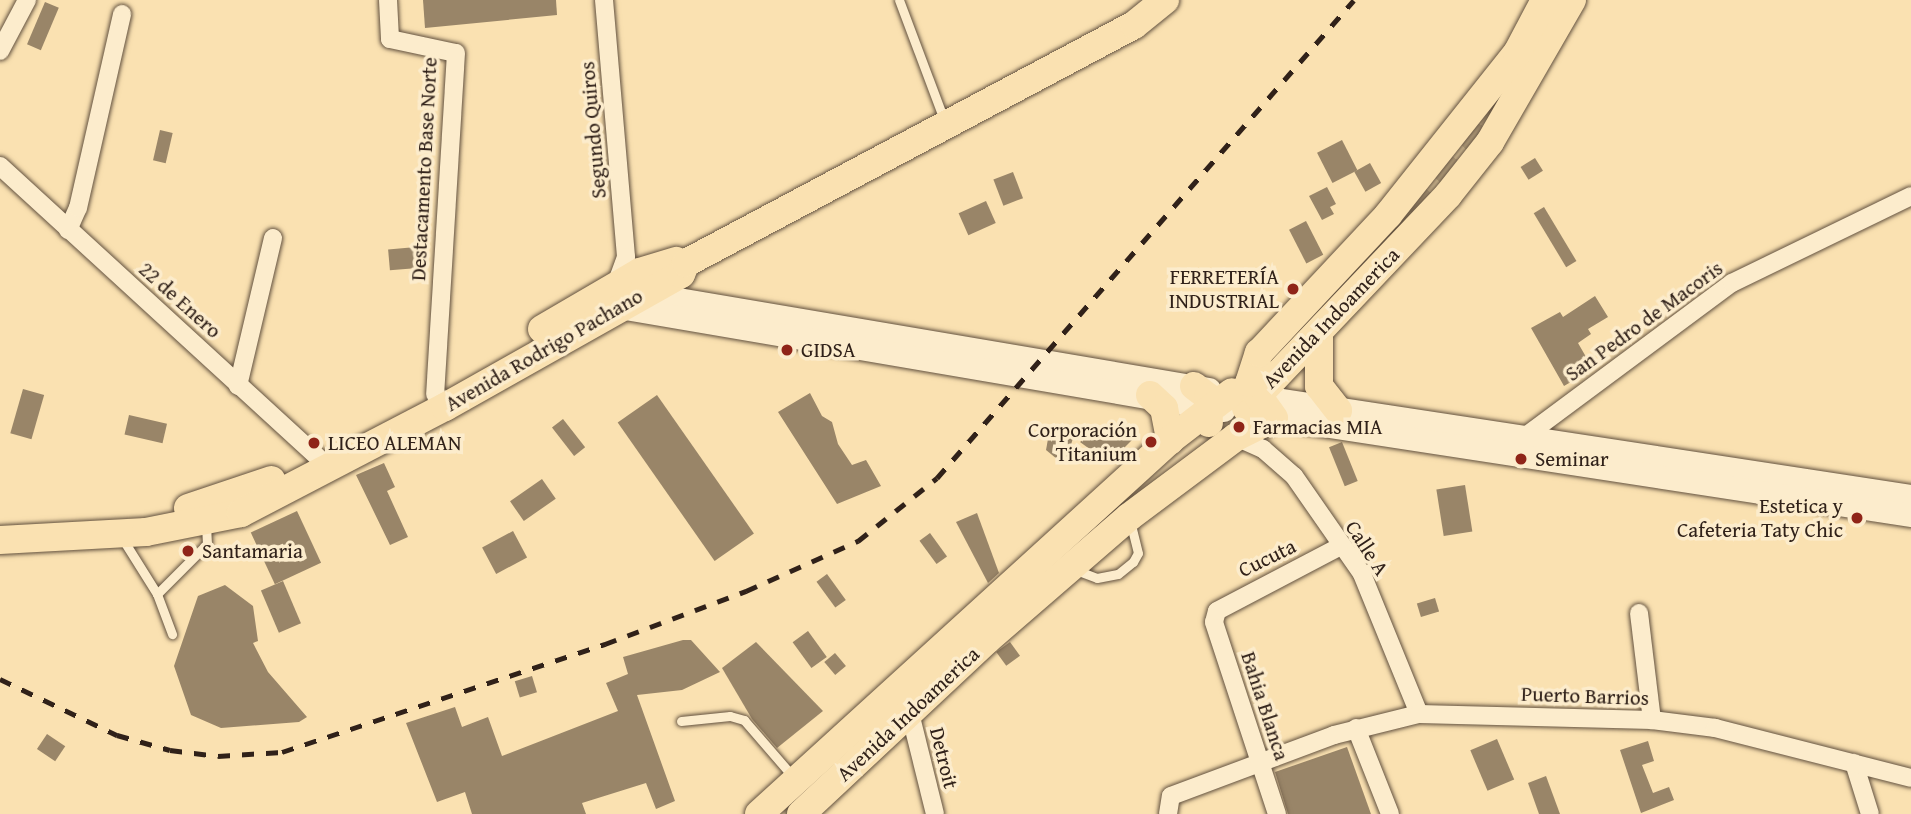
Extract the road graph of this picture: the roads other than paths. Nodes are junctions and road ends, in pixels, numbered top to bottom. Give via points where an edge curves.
1 (27, 0) edge
2 (388, 0) edge
3 (604, 0) edge
4 (899, 0) edge
5 (1545, 0) edge
6 (1572, 0) edge
7 (1159, 2) edge
8 (122, 14) dead end
9 (0, 51) edge
10 (946, 125) junction
11 (0, 166) edge
12 (1911, 196) edge
13 (68, 230) junction
14 (273, 238) dead end
15 (629, 283) junction
16 (1320, 334) junction
17 (1259, 353) junction
18 (238, 386) junction
19 (435, 394) junction
20 (1150, 395) junction
21 (1229, 405) junction
22 (1338, 411) junction
23 (1274, 418) junction
24 (1523, 438) junction
25 (1170, 440) junction
26 (322, 462) junction
27 (1184, 475) junction
28 (1911, 496) edge
29 (1911, 515) edge
30 (0, 522) edge
31 (206, 522) junction
32 (120, 533) junction
33 (0, 540) edge
34 (1339, 547) junction
35 (157, 594) junction
36 (1216, 611) joint
37 (1639, 613) dead end
38 (172, 634) dead end
39 (910, 713) junction
40 (1419, 714) junction
41 (1652, 720) junction
42 (681, 721) dead end
43 (1356, 728) junction
44 (1259, 762) junction
45 (1854, 763) junction
46 (1911, 778) edge
47 (796, 780) junction
48 (759, 814) edge
49 (801, 814) edge
50 (935, 814) edge
51 (1168, 814) edge
52 (1277, 814) edge
53 (1390, 814) edge
54 (1870, 814) edge

1 - 9 street
2 - 19 street, Destacamento Base Norte via 390,39 456,52
3 - 15 street, Segundo Quiros
4 - 10 lane
5 - 17 main road, Avenida Indoamerica via 1517,53 1388,215
6 - 16 main road, Avenida Indoamerica via 1490,142 1448,195
7 - 10 main road, Avenida Rodrigo Pachano via 1134,26
8 - 13 street via 78,208
10 - 15 main road, Avenida Rodrigo Pachano via 685,263 671,260
11 - 13 street, 22 de Enero
12 - 24 street, San Pedro de Macoris via 1732,283
13 - 18 street, 22 de Enero
14 - 18 street
15 - 19 main road, Avenida Rodrigo Pachano
15 - 20 street
15 - 21 street
15 - 26 main road, Avenida Rodrigo Pachano via 445,407
16 - 21 main road, Avenida Indoamerica
16 - 22 main road via 1319,386
17 - 21 main road
17 - 21 main road, Avenida Indoamerica via 1250,383
18 - 26 street, 22 de Enero
19 - 26 main road, Avenida Rodrigo Pachano
20 - 21 street
20 - 25 main road via 1164,408
21 - 22 street
21 - 23 main road
21 - 23 main road
21 - 25 main road, Avenida Indoamerica
21 - 27 main road
21 - 27 main road, Avenida Indoamerica
21 - 34 street, Calle A via 1263,449 1294,476
22 - 24 street
23 - 29 street
24 - 28 street
25 - 47 main road, Avenida Indoamerica
26 - 30 main road, Avenida Rodrigo Pachano via 186,509 134,517
26 - 31 main road, Avenida Rodrigo Pachano via 241,513
27 - 39 main road, Avenida Indoamerica via 1129,517
31 - 32 main road, Avenida Rodrigo Pachano
31 - 35 lane via 207,544
32 - 33 main road, Avenida Rodrigo Pachano
32 - 35 lane
34 - 36 street, Cucuta
34 - 40 street, Calle A via 1362,574
35 - 38 lane
36 - 44 street, Bahia Blanca via 1214,622
37 - 41 street
39 - 49 main road, Avenida Indoamerica
39 - 50 street, Detroit
40 - 41 street, Puerto Barrios
40 - 43 street, Puerto Barrios
41 - 45 street, Puerto Barrios via 1715,728
42 - 47 lane via 730,716 744,720
43 - 44 street, Puerto Barrios
43 - 53 street
44 - 51 street, Puerto Barrios via 1171,796
44 - 52 street, Bahia Blanca
45 - 46 street, Puerto Barrios
45 - 54 street
47 - 48 main road, Avenida Indoamerica

